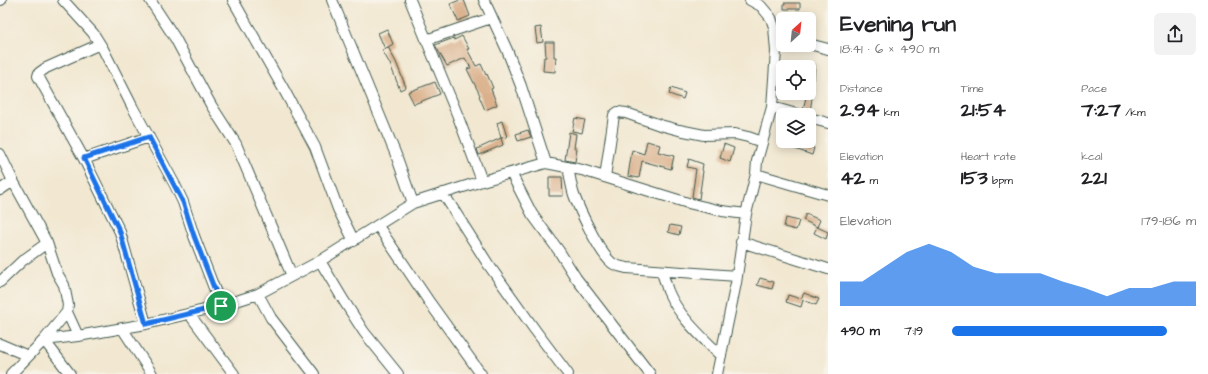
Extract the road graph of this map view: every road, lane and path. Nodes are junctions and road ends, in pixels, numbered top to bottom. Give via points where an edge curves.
1 (63, 0) edge
2 (150, 0) edge
3 (233, 0) edge
4 (332, 0) edge
5 (410, 0) edge
6 (484, 0) edge
7 (750, 0) edge
8 (491, 18) junction
9 (776, 30) edge
10 (426, 40) junction
11 (100, 44) junction
12 (816, 46) edge
13 (828, 49) edge
14 (776, 51) edge
15 (772, 107) junction
16 (776, 108) edge
17 (816, 120) edge
18 (828, 124) edge
19 (149, 137) junction
20 (762, 142) junction
21 (0, 154) edge
22 (84, 158) junction
23 (546, 163) junction
24 (568, 167) junction
25 (512, 173) junction
26 (756, 174) junction
27 (605, 177) junction
28 (13, 181) junction
29 (482, 181) junction
30 (0, 190) edge
31 (442, 194) junction
32 (828, 194) edge
33 (413, 203) junction
34 (746, 214) junction
35 (378, 226) junction
36 (354, 241) junction
37 (742, 242) junction
38 (47, 243) junction
39 (320, 261) junction
40 (828, 269) edge
41 (661, 271) junction
42 (292, 276) junction
43 (737, 276) junction
44 (0, 282) edge
45 (258, 294) junction
46 (221, 306) junction
47 (67, 312) junction
48 (190, 314) junction
49 (146, 324) junction
50 (122, 328) junction
51 (78, 336) junction
52 (44, 340) junction
53 (0, 344) edge
54 (28, 356) junction
55 (721, 356) junction
56 (11, 374) edge
57 (70, 374) edge
58 (152, 374) edge
59 (234, 374) edge
60 (314, 374) edge
61 (398, 374) edge
62 (481, 374) edge
63 (568, 374) edge
64 (650, 374) edge
65 (717, 374) edge

1 - 11 street
2 - 42 street via 236,144
3 - 36 street via 315,147 338,209
4 - 33 street
5 - 10 street
6 - 8 street
7 - 9 street via 761,6 771,18
8 - 10 street
8 - 23 street via 508,50
10 - 29 street
11 - 19 street
11 - 22 street via 46,68 38,76
12 - 13 street
14 - 15 street
15 - 16 street
15 - 20 street
17 - 18 street
19 - 22 street
19 - 46 street via 183,202
20 - 26 street
20 - 27 street via 735,134 704,135 679,130 618,112 614,115
21 - 28 street
22 - 49 street via 120,232
23 - 24 street
23 - 25 street
24 - 27 street
24 - 41 street via 574,195 597,242 612,264
25 - 29 street
25 - 64 street via 532,214 576,278
26 - 32 street
26 - 34 street
27 - 34 street via 688,203
28 - 30 street
28 - 38 street
29 - 31 street
31 - 33 street
31 - 63 street via 488,264
33 - 35 street
34 - 37 street
35 - 36 street
35 - 62 street
36 - 39 street
37 - 40 street
37 - 43 street
38 - 44 street via 22,261
38 - 47 street via 67,295
39 - 42 street
39 - 61 street via 364,332
41 - 43 street
41 - 55 street via 668,292 677,306 694,329
42 - 45 street
43 - 55 street
45 - 46 street
45 - 60 street via 271,318
46 - 48 street
47 - 51 street
47 - 52 street
48 - 49 street
48 - 59 street
49 - 50 street
50 - 51 street
50 - 58 street
51 - 52 street
52 - 54 street
52 - 57 street
53 - 54 street
54 - 56 street
55 - 65 street

